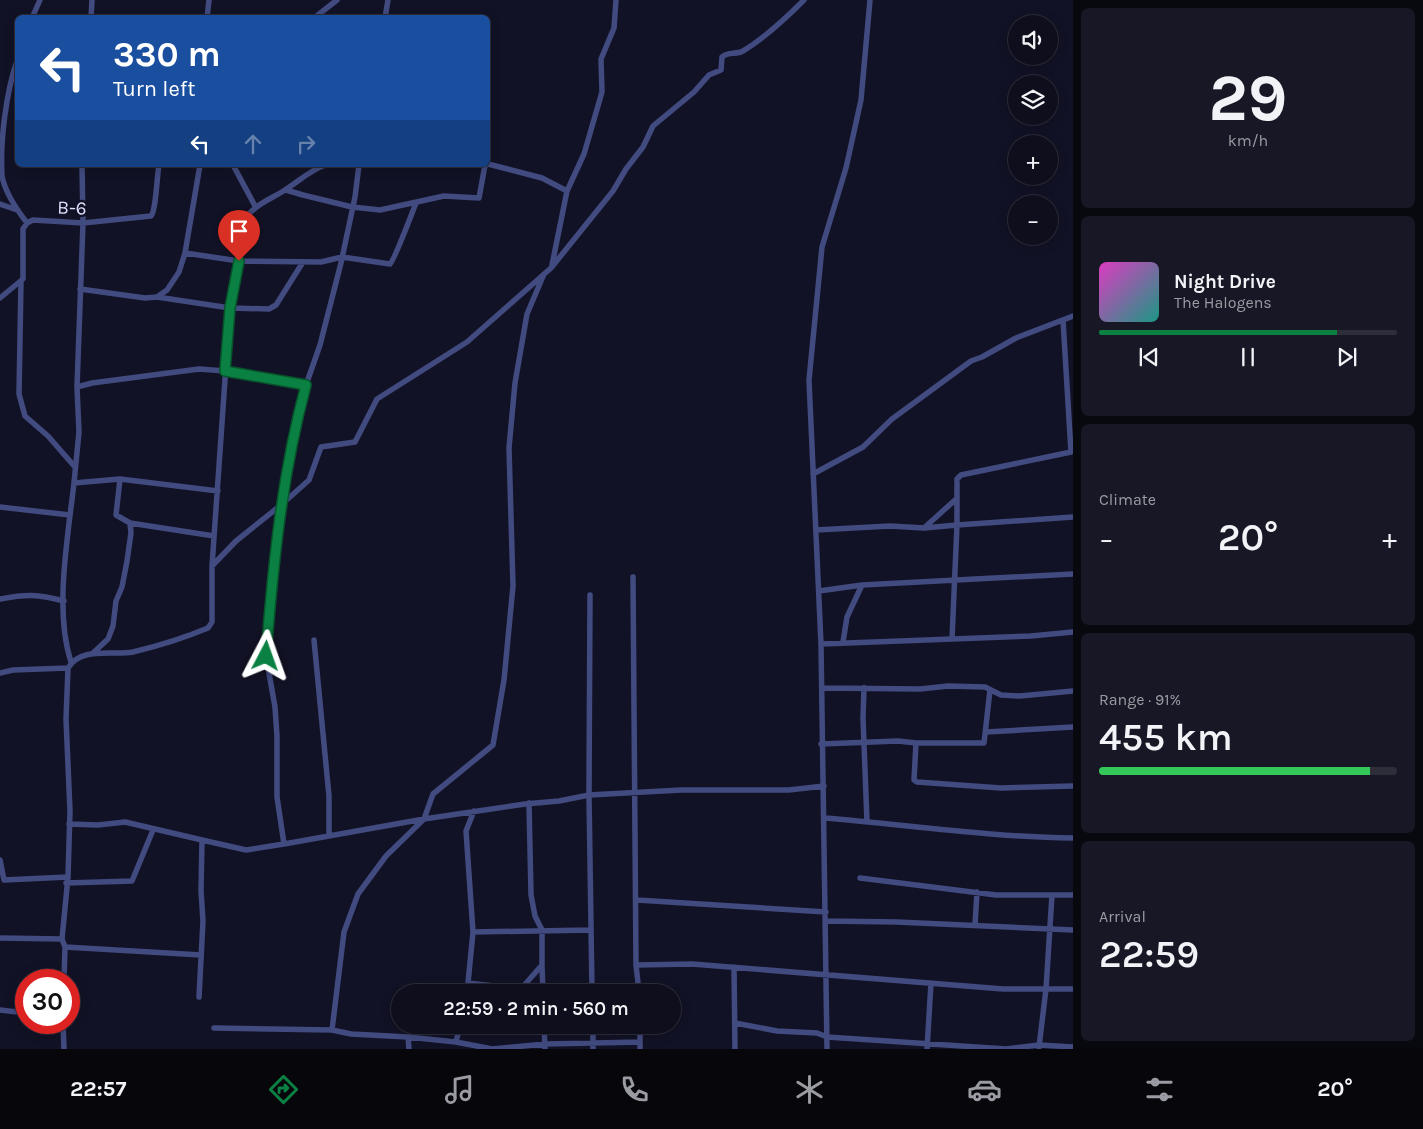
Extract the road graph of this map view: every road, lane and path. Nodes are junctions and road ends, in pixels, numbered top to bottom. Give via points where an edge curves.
1 (40, 0) edge
2 (92, 0) edge
3 (209, 0) edge
4 (337, 0) edge
5 (388, 0) edge
6 (616, 0) edge
7 (804, 0) edge
8 (870, 0) edge
9 (33, 15) edge
10 (91, 15) edge
11 (207, 15) edge
12 (318, 15) edge
13 (386, 15) edge
14 (15, 67) edge
15 (0, 145) edge
16 (490, 165) edge
17 (82, 167) edge
18 (159, 167) edge
19 (200, 167) edge
20 (234, 167) edge
21 (320, 167) edge
22 (359, 167) edge
23 (485, 167) edge
24 (286, 190) junction
25 (567, 191) junction
26 (416, 203) junction
27 (0, 204) edge
28 (255, 206) junction
29 (352, 206) junction
30 (17, 210) junction
31 (83, 223) junction
32 (27, 224) junction
33 (185, 253) junction
34 (342, 257) junction
35 (239, 261) junction
36 (303, 262) junction
37 (551, 268) junction
38 (545, 273) junction
39 (22, 282) junction
40 (80, 290) junction
41 (157, 297) junction
42 (0, 298) edge
43 (230, 308) junction
44 (1073, 316) edge
45 (1063, 320) junction
46 (225, 371) junction
47 (306, 385) junction
48 (77, 387) junction
49 (1072, 451) edge
50 (76, 467) junction
51 (812, 474) junction
52 (120, 479) junction
53 (74, 482) junction
54 (218, 491) junction
55 (955, 500) junction
56 (281, 505) junction
57 (0, 507) edge
58 (70, 515) junction
59 (1073, 517) edge
60 (130, 523) junction
61 (957, 525) junction
62 (924, 528) junction
63 (816, 530) junction
64 (214, 536) junction
65 (212, 566) junction
66 (1073, 574) edge
67 (633, 577) dead end
68 (955, 581) junction
69 (862, 585) junction
70 (819, 590) junction
71 (590, 595) dead end
72 (0, 599) edge
73 (64, 601) junction
74 (1073, 632) edge
75 (314, 640) dead end
76 (952, 640) junction
77 (843, 642) junction
78 (822, 644) junction
79 (93, 654) junction
80 (71, 662) junction
81 (68, 668) junction
82 (0, 673) edge
83 (822, 688) junction
84 (864, 688) junction
85 (990, 690) junction
86 (1073, 691) edge
87 (1073, 727) edge
88 (986, 732) junction
89 (864, 742) junction
90 (916, 743) junction
91 (822, 744) junction
92 (824, 786) junction
93 (1073, 786) edge
94 (635, 792) junction
95 (589, 795) junction
96 (529, 803) junction
97 (474, 812) junction
98 (825, 818) junction
99 (424, 819) junction
100 (867, 822) junction
101 (69, 824) junction
102 (153, 830) junction
103 (329, 836) junction
104 (1073, 838) edge
105 (202, 840) junction
106 (284, 844) junction
107 (0, 860) edge
108 (860, 878) dead end
109 (67, 880) junction
110 (977, 892) junction
111 (1052, 895) junction
112 (1073, 895) edge
113 (637, 900) junction
114 (826, 912) junction
115 (826, 921) junction
116 (975, 924) junction
117 (1049, 929) junction
118 (542, 930) junction
119 (591, 930) junction
120 (1073, 930) edge
121 (473, 932) junction
122 (0, 938) edge
123 (62, 939) junction
124 (65, 947) junction
125 (201, 955) junction
126 (636, 964) junction
127 (542, 966) junction
128 (734, 967) junction
129 (64, 969) edge
130 (825, 974) junction
131 (931, 982) junction
132 (468, 983) joint
133 (543, 984) edge
134 (592, 984) edge
135 (637, 984) edge
136 (1046, 989) junction
137 (1073, 989) edge
138 (199, 998) dead end
139 (0, 1010) edge
140 (15, 1011) edge
141 (735, 1023) junction
142 (214, 1028) dead end
143 (332, 1030) junction
144 (63, 1034) edge
145 (458, 1034) edge
146 (544, 1034) edge
147 (408, 1037) junction
148 (827, 1037) junction
149 (456, 1042) junction
150 (594, 1046) edge
151 (640, 1046) edge
152 (928, 1046) edge
153 (1073, 1046) edge
154 (545, 1047) edge
155 (1039, 1047) edge
156 (64, 1049) edge
157 (409, 1049) edge
158 (492, 1049) edge
159 (735, 1049) edge
160 (827, 1049) edge

1 - 9 street
2 - 10 street
3 - 11 street
4 - 12 street
5 - 13 street
6 - 25 street via 614,28 601,59 602,92 584,154
7 - 37 street via 755,43 741,52 726,53 722,57 721,70 709,75 653,126 613,191
8 - 51 street via 861,100 846,168 822,247 809,380
14 - 15 street
15 - 30 street via 2,176
16 - 25 street via 542,178
17 - 31 street
18 - 31 street, B-6 via 151,216
19 - 33 street
20 - 28 street
21 - 24 street
22 - 29 street
23 - 26 street via 479,198 444,196
24 - 28 street
24 - 29 street
25 - 37 street
26 - 29 street via 380,210
26 - 34 street via 393,263
27 - 30 street
28 - 35 street via 247,216
29 - 34 street
30 - 32 street
31 - 32 street, B-6 via 33,220
31 - 40 street
32 - 39 street via 23,229
33 - 35 street
33 - 41 street via 179,272 167,290
34 - 36 street
34 - 47 street via 320,345
35 - 36 street
35 - 43 street
36 - 43 street via 272,308
37 - 38 street
38 - 56 street via 468,342 377,399 355,442 320,447 309,480
38 - 99 street via 526,314 515,383 509,448 513,586 504,680 493,745 433,794
39 - 42 street
39 - 50 street via 21,404 25,416
40 - 41 street
40 - 48 street
41 - 43 street
43 - 46 street
44 - 45 street
45 - 49 street
45 - 51 street via 1016,338 971,361 892,419 863,447
46 - 47 street
46 - 48 street via 199,369
46 - 54 street
47 - 56 street
48 - 50 street via 79,432
49 - 55 street via 961,475 957,479
50 - 53 street
51 - 63 street
52 - 53 street
52 - 54 street
52 - 60 street via 116,516
53 - 58 street
54 - 64 street
55 - 61 street
55 - 62 street
56 - 65 street via 236,541
56 - 106 street via 266,656 275,706 277,797
57 - 58 street
58 - 73 street
59 - 61 street
60 - 64 street
60 - 79 street via 132,534 128,561 116,601 113,626 108,638
61 - 62 street
61 - 68 street
62 - 63 street via 890,526
63 - 70 street
64 - 65 street
65 - 79 street via 212,622 208,628 131,652
66 - 68 street
67 - 94 street
68 - 69 street
68 - 76 street
69 - 70 street
69 - 77 street via 847,618
70 - 78 street
71 - 95 street
72 - 73 street via 26,594
73 - 80 street via 66,645
74 - 76 street
75 - 103 street via 329,796
76 - 77 street
77 - 78 street
78 - 83 street
79 - 80 street
80 - 81 street
81 - 82 street
81 - 101 street
83 - 84 street
83 - 91 street
84 - 85 street via 948,686 985,687
84 - 89 street
85 - 86 street via 1001,695 1020,696
85 - 88 street
87 - 88 street
88 - 90 street via 984,743
89 - 90 street
89 - 91 street
89 - 100 street
90 - 93 street via 915,782 1001,788
91 - 92 street
92 - 94 street via 789,790
92 - 98 street
94 - 95 street
94 - 113 street
95 - 96 street
95 - 119 street
96 - 97 street
96 - 118 street via 531,895
97 - 99 street
97 - 121 street via 466,832
98 - 100 street
98 - 114 street
99 - 103 street
99 - 143 street via 386,856 358,894 344,932
100 - 104 street via 972,833
101 - 102 street via 126,822
101 - 109 street
102 - 105 street
102 - 109 street via 132,881
103 - 106 street
105 - 106 street via 246,850
105 - 125 street
107 - 109 street via 4,880
108 - 110 street
109 - 123 street
110 - 111 street
110 - 116 street
111 - 112 street
111 - 117 street
113 - 114 street
113 - 126 street
114 - 115 street
115 - 116 street
115 - 130 street
116 - 117 street
117 - 120 street
117 - 136 street
118 - 119 street
118 - 121 street
118 - 127 street
119 - 134 street
121 - 132 street
122 - 123 street
123 - 124 street
124 - 125 street
124 - 129 street
125 - 138 street
126 - 128 street
126 - 135 street
127 - 132 street via 521,989
127 - 133 street
128 - 130 street
128 - 141 street
130 - 131 street
130 - 148 street
131 - 136 street via 1003,989
131 - 152 street
136 - 137 street
136 - 155 street
139 - 140 street
141 - 148 street via 818,1033
141 - 159 street
142 - 143 street
143 - 147 street
144 - 156 street
145 - 149 street
146 - 154 street
147 - 149 street
147 - 157 street
148 - 152 street
148 - 160 street
149 - 158 street
150 - 151 street
150 - 154 street
152 - 155 street
153 - 155 street
154 - 158 street

